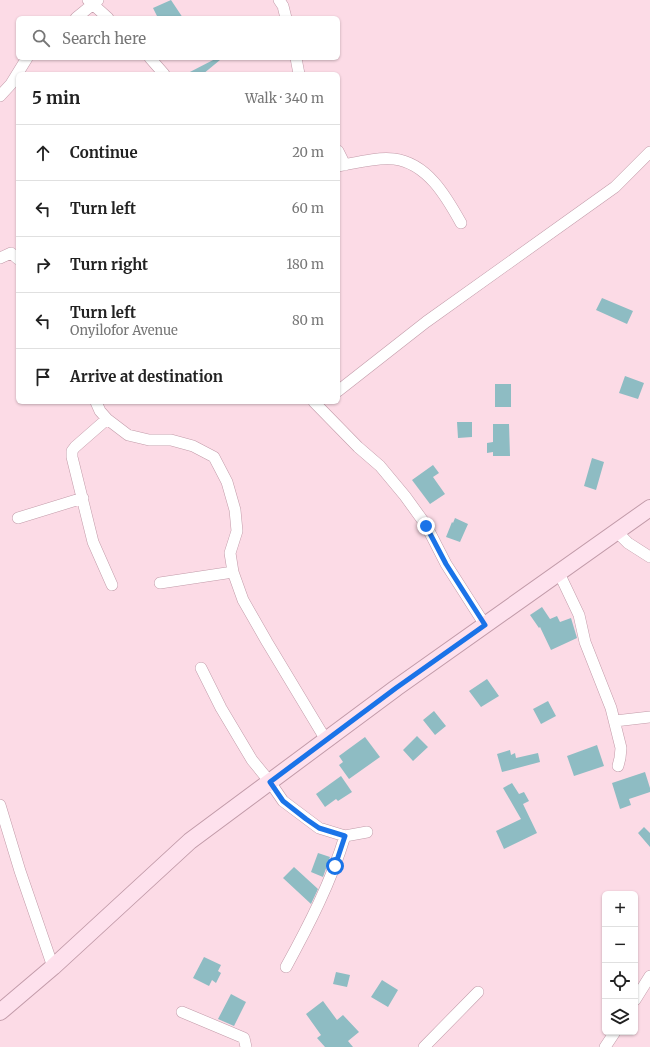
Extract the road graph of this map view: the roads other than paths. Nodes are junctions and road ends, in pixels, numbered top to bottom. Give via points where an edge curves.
1 (279, 0) edge
2 (93, 2) edge
3 (78, 16) edge
4 (106, 16) edge
5 (286, 16) edge
6 (26, 60) edge
7 (152, 60) edge
8 (296, 60) edge
9 (18, 72) edge
10 (162, 72) edge
11 (299, 72) edge
12 (16, 76) edge
13 (0, 96) edge
14 (650, 152) edge
15 (342, 166) edge
16 (461, 223) dead end
17 (16, 257) edge
18 (0, 258) edge
19 (340, 389) edge
20 (97, 404) edge
21 (319, 404) edge
22 (107, 418) junction
23 (83, 498) junction
24 (650, 508) edge
25 (18, 518) dead end
26 (617, 532) junction
27 (650, 557) edge
28 (233, 572) junction
29 (559, 573) junction
30 (160, 583) dead end
31 (112, 585) dead end
32 (485, 625) junction
33 (201, 668) dead end
34 (650, 717) edge
35 (615, 721) junction
36 (326, 740) junction
37 (618, 766) dead end
38 (270, 782) junction
39 (0, 805) edge
40 (367, 832) dead end
41 (345, 836) junction
42 (53, 967) junction
43 (286, 967) dead end
44 (650, 976) edge
45 (478, 992) dead end
46 (636, 999) edge
47 (0, 1012) edge
48 (182, 1012) dead end
49 (613, 1035) edge
50 (246, 1047) edge
51 (424, 1047) edge
52 (605, 1047) edge

1 - 5 street
2 - 3 street
2 - 4 street
6 - 9 street
7 - 10 street
8 - 11 street
12 - 13 street
14 - 19 street via 615,187 426,322
15 - 16 street via 376,160 393,159 409,162 421,170 446,196
17 - 18 street via 11,253
20 - 22 street
21 - 32 street via 380,466 405,496 426,526 446,564
22 - 23 street via 72,451
22 - 28 street via 128,435 149,440 171,440 194,446 214,457 227,482 235,510 237,531 230,553
23 - 25 street
23 - 31 street via 93,542
24 - 26 main road
26 - 27 street via 628,543
26 - 29 main road
28 - 30 street
28 - 36 street via 244,600 267,642
29 - 32 main road
29 - 35 street via 579,615 585,642
32 - 36 main road
33 - 38 street via 244,747
34 - 35 street
35 - 37 street via 621,748
36 - 38 main road
38 - 41 street via 283,801 306,819 319,828
38 - 42 main road via 190,841
39 - 42 street
40 - 41 street
41 - 43 street via 335,866
42 - 47 main road
44 - 46 street
45 - 51 street
48 - 50 street via 244,1038
49 - 52 street

